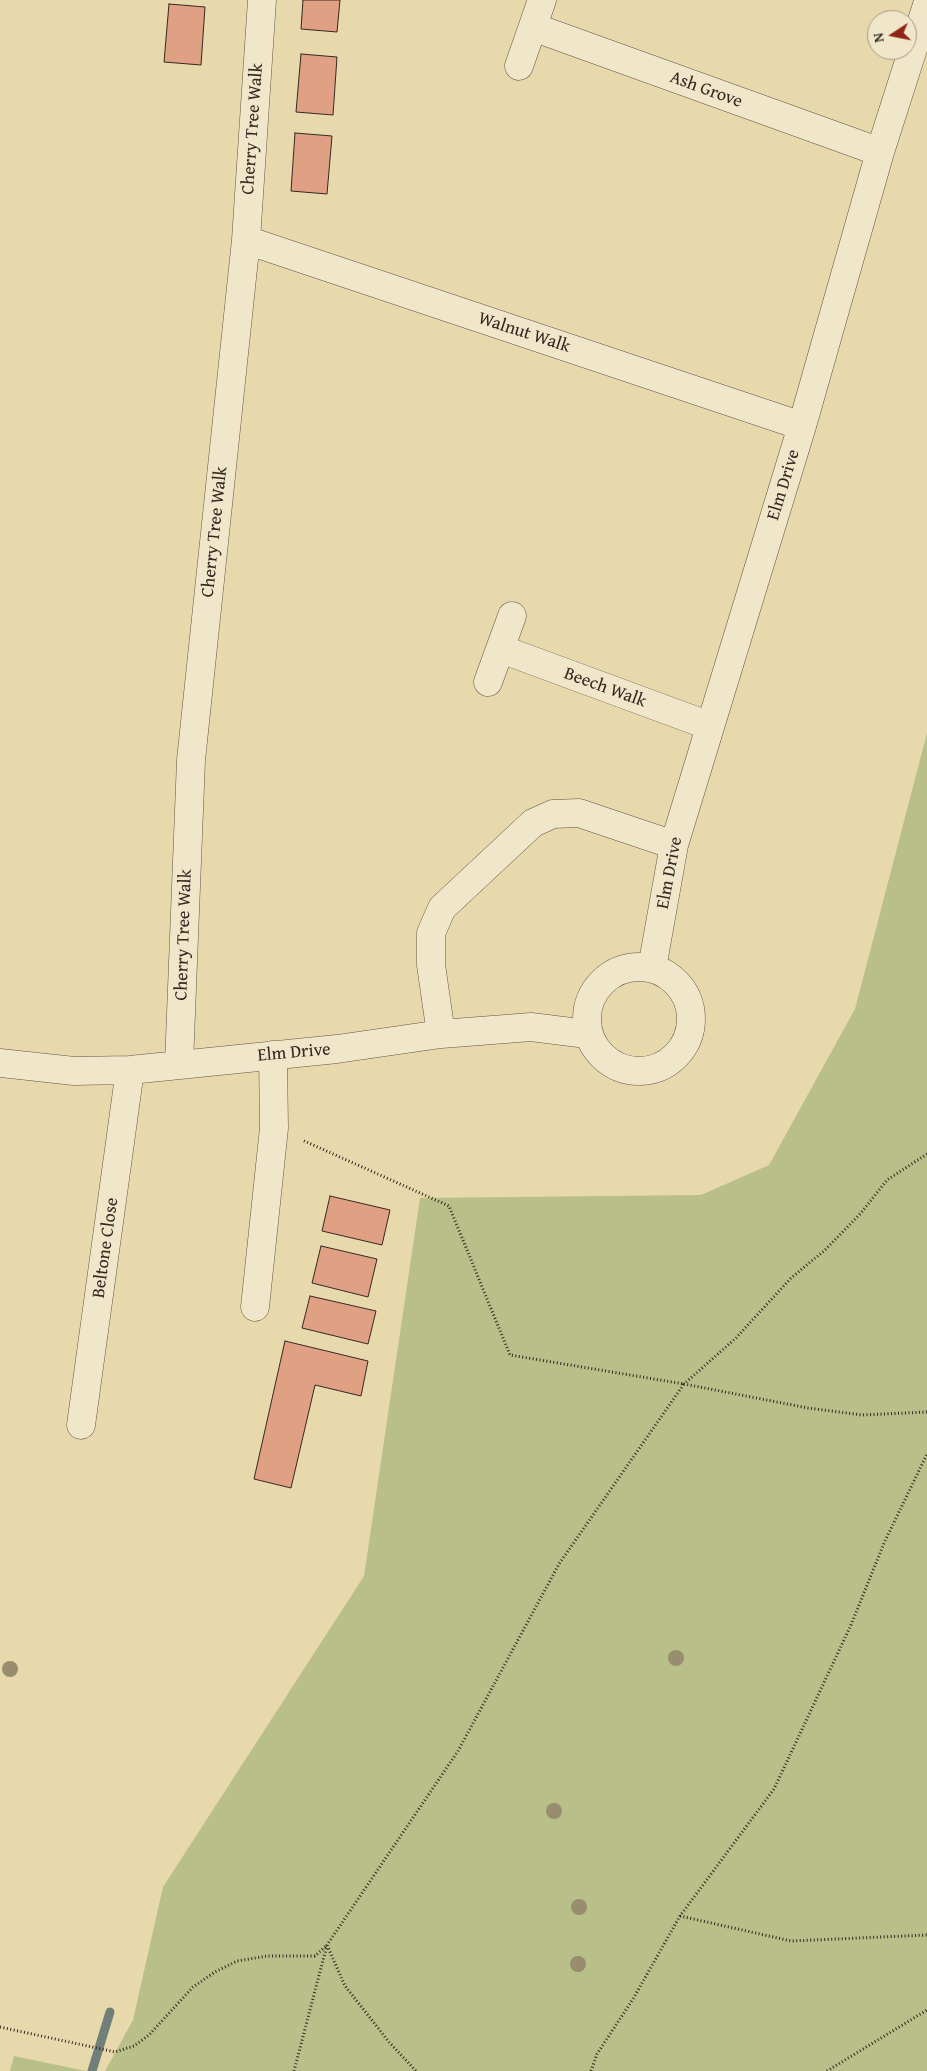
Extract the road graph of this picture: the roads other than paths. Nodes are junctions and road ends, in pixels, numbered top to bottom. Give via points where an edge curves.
1 (262, 0) edge
2 (542, 0) edge
3 (927, 5) edge
4 (534, 27) junction
5 (519, 66) dead end
6 (880, 152) junction
7 (246, 240) junction
8 (802, 426) junction
9 (512, 616) dead end
10 (500, 649) junction
11 (488, 682) dead end
12 (710, 726) junction
13 (674, 844) junction
14 (652, 968) junction
15 (441, 1034) junction
16 (587, 1034) junction
17 (273, 1055) junction
18 (0, 1063) edge
19 (179, 1064) junction
20 (130, 1070) junction
21 (255, 1306) dead end
22 (81, 1425) dead end

1 - 7 street, Cherry Tree Walk
2 - 4 street
3 - 6 street, Elm Drive
4 - 5 street
4 - 6 street, Ash Grove
6 - 8 street, Elm Drive
7 - 8 street, Walnut Walk
7 - 19 street, Cherry Tree Walk via 191,760
8 - 12 street, Elm Drive
9 - 10 street
10 - 11 street
10 - 12 street, Beech Walk
12 - 13 street, Elm Drive
13 - 14 street, Elm Drive
13 - 15 street via 579,813 553,814 533,823 442,908 438,916 431,933 431,965
14 - 16 street via 628,967 602,981 587,1005
14 - 16 street via 677,982 692,1014 684,1047 665,1066 635,1073 608,1063
15 - 16 street, Elm Drive via 531,1027
15 - 17 street, Elm Drive
17 - 19 street, Elm Drive
17 - 21 street via 274,1128
18 - 20 street, Elm Drive via 74,1071
19 - 20 street, Elm Drive
20 - 22 street, Beltone Close

